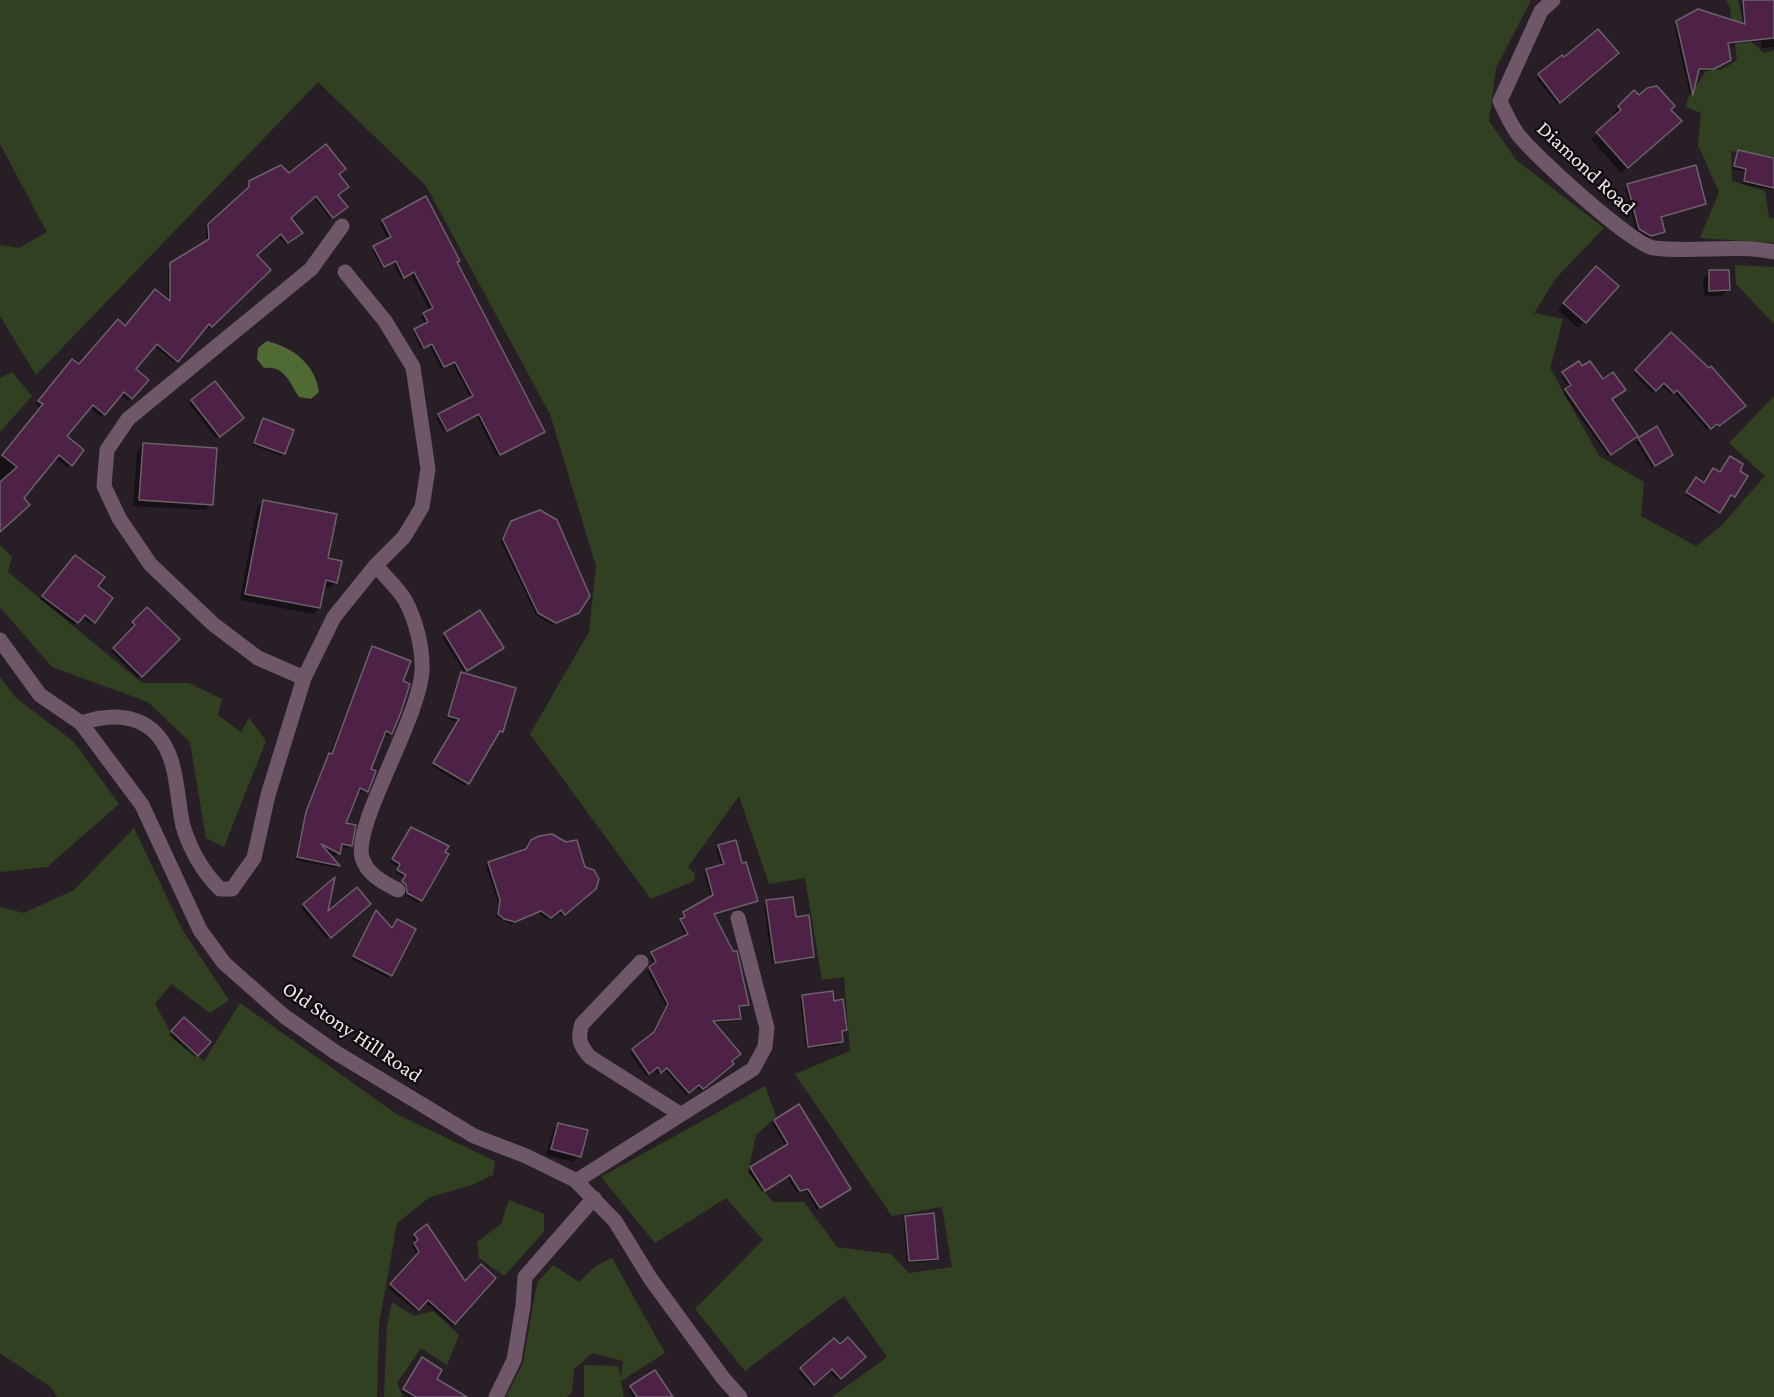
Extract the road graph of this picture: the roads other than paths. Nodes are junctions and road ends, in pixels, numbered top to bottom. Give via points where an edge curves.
1 (1553, 0) edge
2 (342, 226) dead end
3 (1774, 252) edge
4 (345, 272) dead end
5 (376, 566) junction
6 (0, 639) edge
7 (304, 678) junction
8 (81, 723) junction
9 (398, 890) dead end
10 (738, 918) dead end
11 (641, 962) dead end
12 (680, 1114) junction
13 (576, 1181) junction
14 (594, 1198) junction
15 (496, 1397) edge
16 (740, 1397) edge

1 - 3 street, Diamond Road via 1541,11 1500,101 1519,136 1635,240 1654,248 1749,247
2 - 7 street via 310,269 128,419 106,450 104,486 119,518 150,564 213,624 258,658
4 - 5 street via 385,321 413,367 428,469 422,507 404,537
5 - 7 street via 334,617
5 - 9 street via 405,600 418,632 422,670 416,705 363,833 362,857 377,879
6 - 8 street, Old Stony Hill Road via 40,695
7 - 8 street via 268,795 254,858 232,889 220,889 197,859 183,826 174,768 159,737 139,720 122,716 104,716
8 - 13 street, Old Stony Hill Road via 142,805 200,930 224,963 284,1016 345,1058 474,1136
10 - 12 street via 767,1028 765,1047 753,1069
11 - 12 street via 582,1024 581,1047 590,1057
12 - 13 street
13 - 14 street, Old Stony Hill Road
14 - 15 street via 525,1277 514,1360
14 - 16 street, Old Stony Hill Road via 615,1221 650,1278

